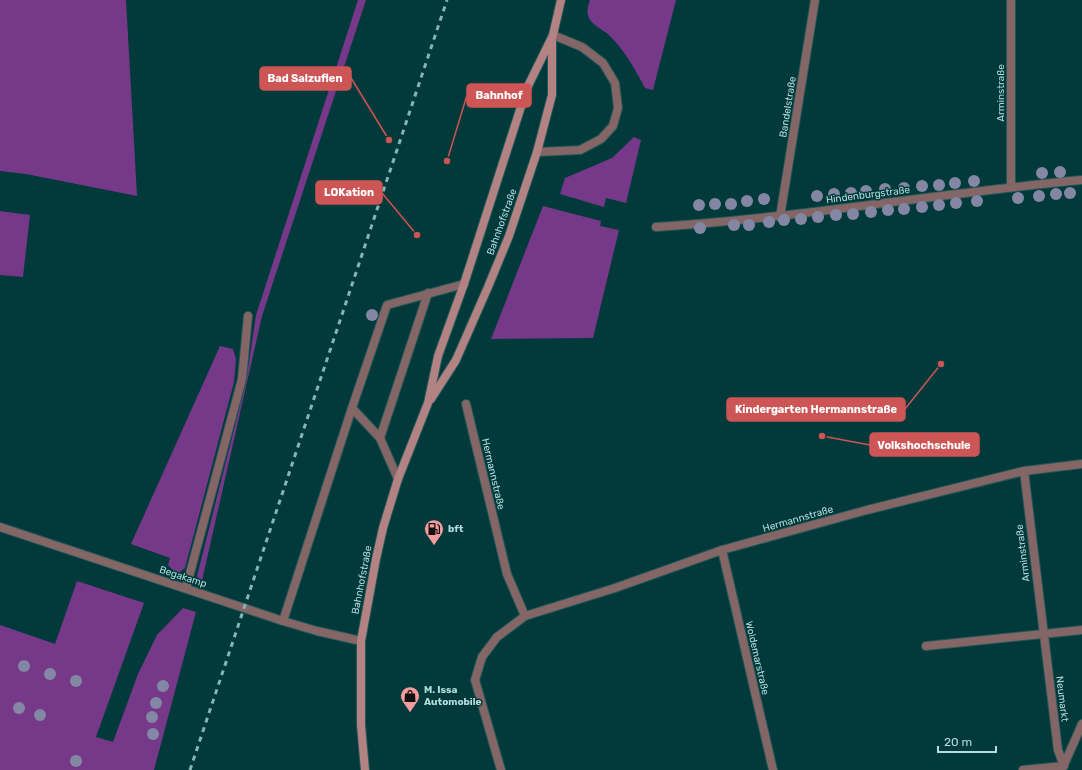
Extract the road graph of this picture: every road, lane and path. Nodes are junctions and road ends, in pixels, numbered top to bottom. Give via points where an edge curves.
1 (561, 0) edge
2 (815, 0) edge
3 (1011, 0) edge
4 (552, 35) junction
5 (537, 152) junction
6 (1082, 180) edge
7 (1010, 187) junction
8 (780, 216) junction
9 (656, 227) dead end
10 (464, 284) junction
11 (428, 293) junction
12 (248, 316) dead end
13 (428, 403) junction
14 (466, 404) dead end
15 (352, 408) junction
16 (380, 438) junction
17 (1082, 464) edge
18 (1024, 471) junction
19 (398, 479) junction
20 (0, 527) edge
21 (722, 550) junction
22 (186, 588) junction
23 (525, 616) junction
24 (283, 621) junction
25 (1082, 630) edge
26 (1043, 633) junction
27 (361, 641) junction
28 (926, 646) dead end
29 (1082, 724) edge
30 (1063, 768) edge
31 (364, 770) edge
32 (502, 770) edge
33 (773, 770) edge
34 (1023, 770) edge

1 - 4 main road, Bahnhofstraße
2 - 8 street, Bandelstraße
3 - 7 street, Arminstraße
4 - 5 main road, Bahnhofstraße via 552,95
4 - 5 street via 582,47 603,64 615,83 618,108 612,126 601,139 580,150
4 - 10 main road, Bahnhofstraße via 527,88
5 - 13 main road, Bahnhofstraße via 509,236 488,287 456,360
6 - 7 street, Hindenburgstraße
7 - 8 street, Hindenburgstraße
8 - 9 street, Hindenburgstraße
10 - 11 street
10 - 13 main road, Bahnhofstraße via 438,356
11 - 15 street via 387,305
11 - 16 street
12 - 22 street via 242,379
13 - 19 main road, Bahnhofstraße
14 - 23 street, Hermannstraße via 507,574
15 - 16 street
15 - 24 street
16 - 19 street
17 - 18 street, Hermannstraße
18 - 21 street, Hermannstraße via 867,510
18 - 26 street, Arminstraße
19 - 27 main road, Bahnhofstraße via 376,559
20 - 22 street, Begakamp
21 - 23 street, Hermannstraße
21 - 33 street, Woldemarstraße
22 - 24 street, Begakamp
23 - 32 street, Hermannstraße via 497,637 482,657 475,680
24 - 27 street, Begakamp
25 - 26 street
26 - 28 street
26 - 30 street, Neumarkt via 1058,750
27 - 31 main road, Bahnhofstraße via 360,725
29 - 30 street
30 - 34 street

